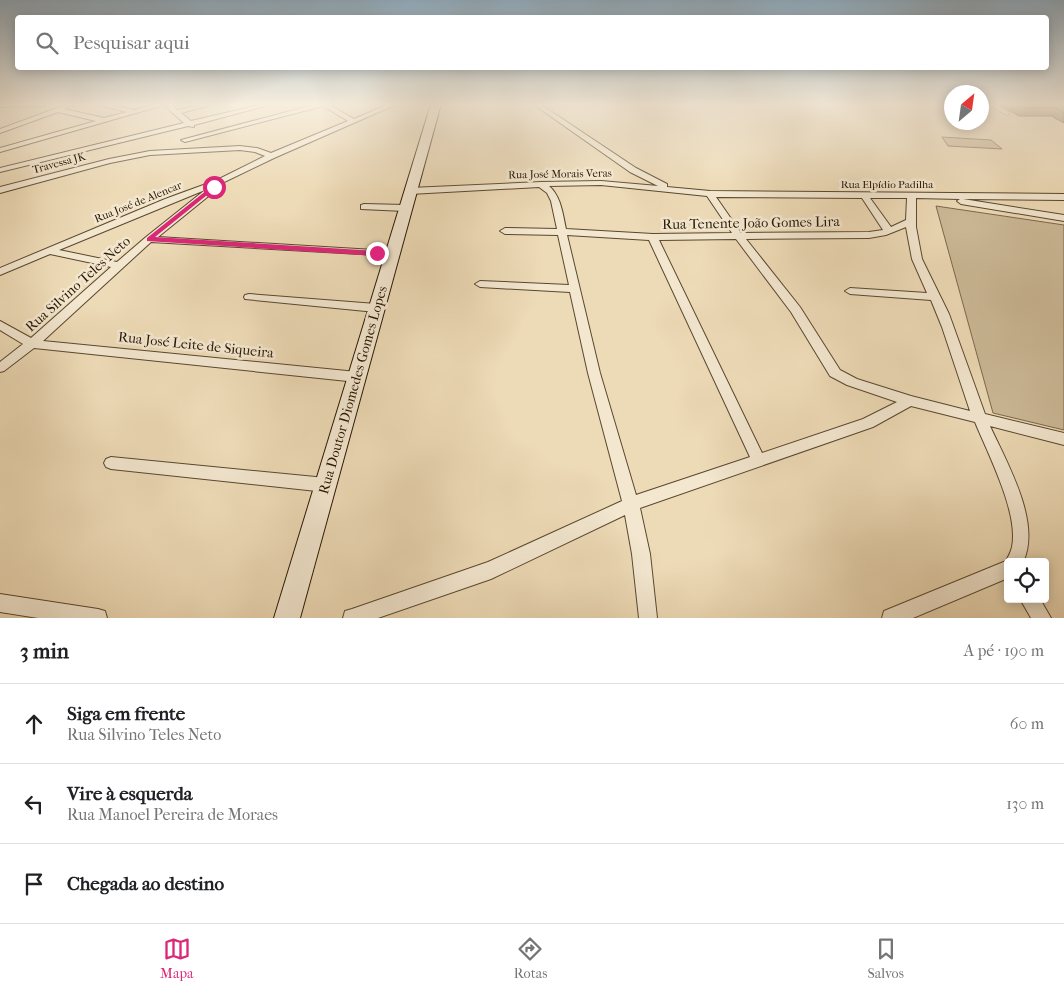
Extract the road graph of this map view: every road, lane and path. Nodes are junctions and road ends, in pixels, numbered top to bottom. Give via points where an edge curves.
1 (61, 133) edge
2 (153, 133) edge
3 (199, 133) edge
4 (214, 133) edge
5 (327, 133) edge
6 (427, 133) edge
7 (578, 133) edge
8 (202, 136) junction
9 (185, 140) dead end
10 (0, 150) edge
11 (271, 156) junction
12 (0, 170) edge
13 (220, 182) junction
14 (541, 184) junction
15 (670, 189) junction
16 (0, 190) edge
17 (410, 191) junction
18 (710, 194) junction
19 (864, 195) junction
20 (912, 195) junction
21 (928, 195) junction
22 (1064, 197) edge
23 (364, 207) dead end
24 (405, 208) junction
25 (1064, 218) edge
26 (910, 222) junction
27 (505, 231) dead end
28 (889, 231) junction
29 (563, 232) junction
30 (653, 237) junction
31 (739, 237) junction
32 (149, 239) junction
33 (48, 251) junction
34 (391, 254) junction
35 (119, 266) junction
36 (0, 272) edge
37 (480, 284) dead end
38 (575, 289) junction
39 (850, 290) dead end
40 (934, 297) junction
41 (249, 298) dead end
42 (376, 308) junction
43 (0, 325) edge
44 (32, 344) junction
45 (0, 368) edge
46 (357, 377) junction
47 (910, 401) junction
48 (980, 419) junction
49 (1064, 438) edge
50 (758, 459) junction
51 (111, 463) dead end
52 (326, 486) junction
53 (631, 504) junction
54 (1017, 558) edge
55 (1004, 571) edge
56 (0, 602) edge
57 (1032, 603) edge
58 (57, 615) edge
59 (98, 618) edge
60 (287, 618) edge
61 (352, 618) edge
62 (648, 618) edge
63 (891, 618) edge
64 (1042, 618) edge

1 - 10 street
2 - 12 street
3 - 8 street
4 - 8 street
5 - 11 street, Rua José de Alencar
6 - 17 street, Rua Doutor Diomedes Gomes Lopes
7 - 15 street via 633,170
8 - 9 street
11 - 13 street, Rua José de Alencar
11 - 16 street, Travessa JK via 240,148 150,153
13 - 32 street, Rua Silvino Teles Neto
13 - 33 street, Rua José de Alencar
14 - 15 street, Rua José Morais Veras via 601,183
14 - 17 street, Rua José Morais Veras
14 - 29 street via 554,196
15 - 18 street, Rua José Morais Veras
17 - 24 street, Rua Doutor Diomedes Gomes Lopes
18 - 19 street, Rua Elpídio Padilha
18 - 31 street
19 - 20 street, Rua Elpídio Padilha
19 - 28 street
20 - 21 street, Rua Elpídio Padilha
20 - 26 street
21 - 22 street, Rua Elpídio Padilha
21 - 25 street
23 - 24 street
24 - 34 street, Rua Doutor Diomedes Gomes Lopes
26 - 28 street, Rua Tenente João Gomes Lira
26 - 40 street via 923,277
27 - 29 street, Rua Tenente João Gomes Lira
28 - 31 street, Rua Tenente João Gomes Lira via 869,235
29 - 30 street, Rua Tenente João Gomes Lira
29 - 38 street
30 - 31 street, Rua Tenente João Gomes Lira
30 - 50 street
31 - 47 street via 796,310 835,373
32 - 34 street
32 - 35 street, Rua Silvino Teles Neto
33 - 35 street
33 - 36 street, Rua José de Alencar
34 - 42 street, Rua Doutor Diomedes Gomes Lopes
35 - 44 street, Rua Silvino Teles Neto
37 - 38 street
38 - 53 street via 594,373
39 - 40 street
40 - 48 street via 950,332
41 - 42 street
42 - 46 street, Rua Doutor Diomedes Gomes Lopes
43 - 44 street
44 - 45 street, Rua Silvino Teles Neto
44 - 46 street, Rua José Leite de Siqueira
46 - 52 street, Rua Doutor Diomedes Gomes Lopes
47 - 48 street
47 - 50 street via 868,423
48 - 49 street
48 - 54 street via 1006,475 1018,517 1021,538
50 - 53 street
51 - 52 street
52 - 60 street, Rua Doutor Diomedes Gomes Lopes
53 - 61 street via 492,570
53 - 62 street via 641,554
55 - 63 street
56 - 58 street
57 - 64 street
58 - 59 street

